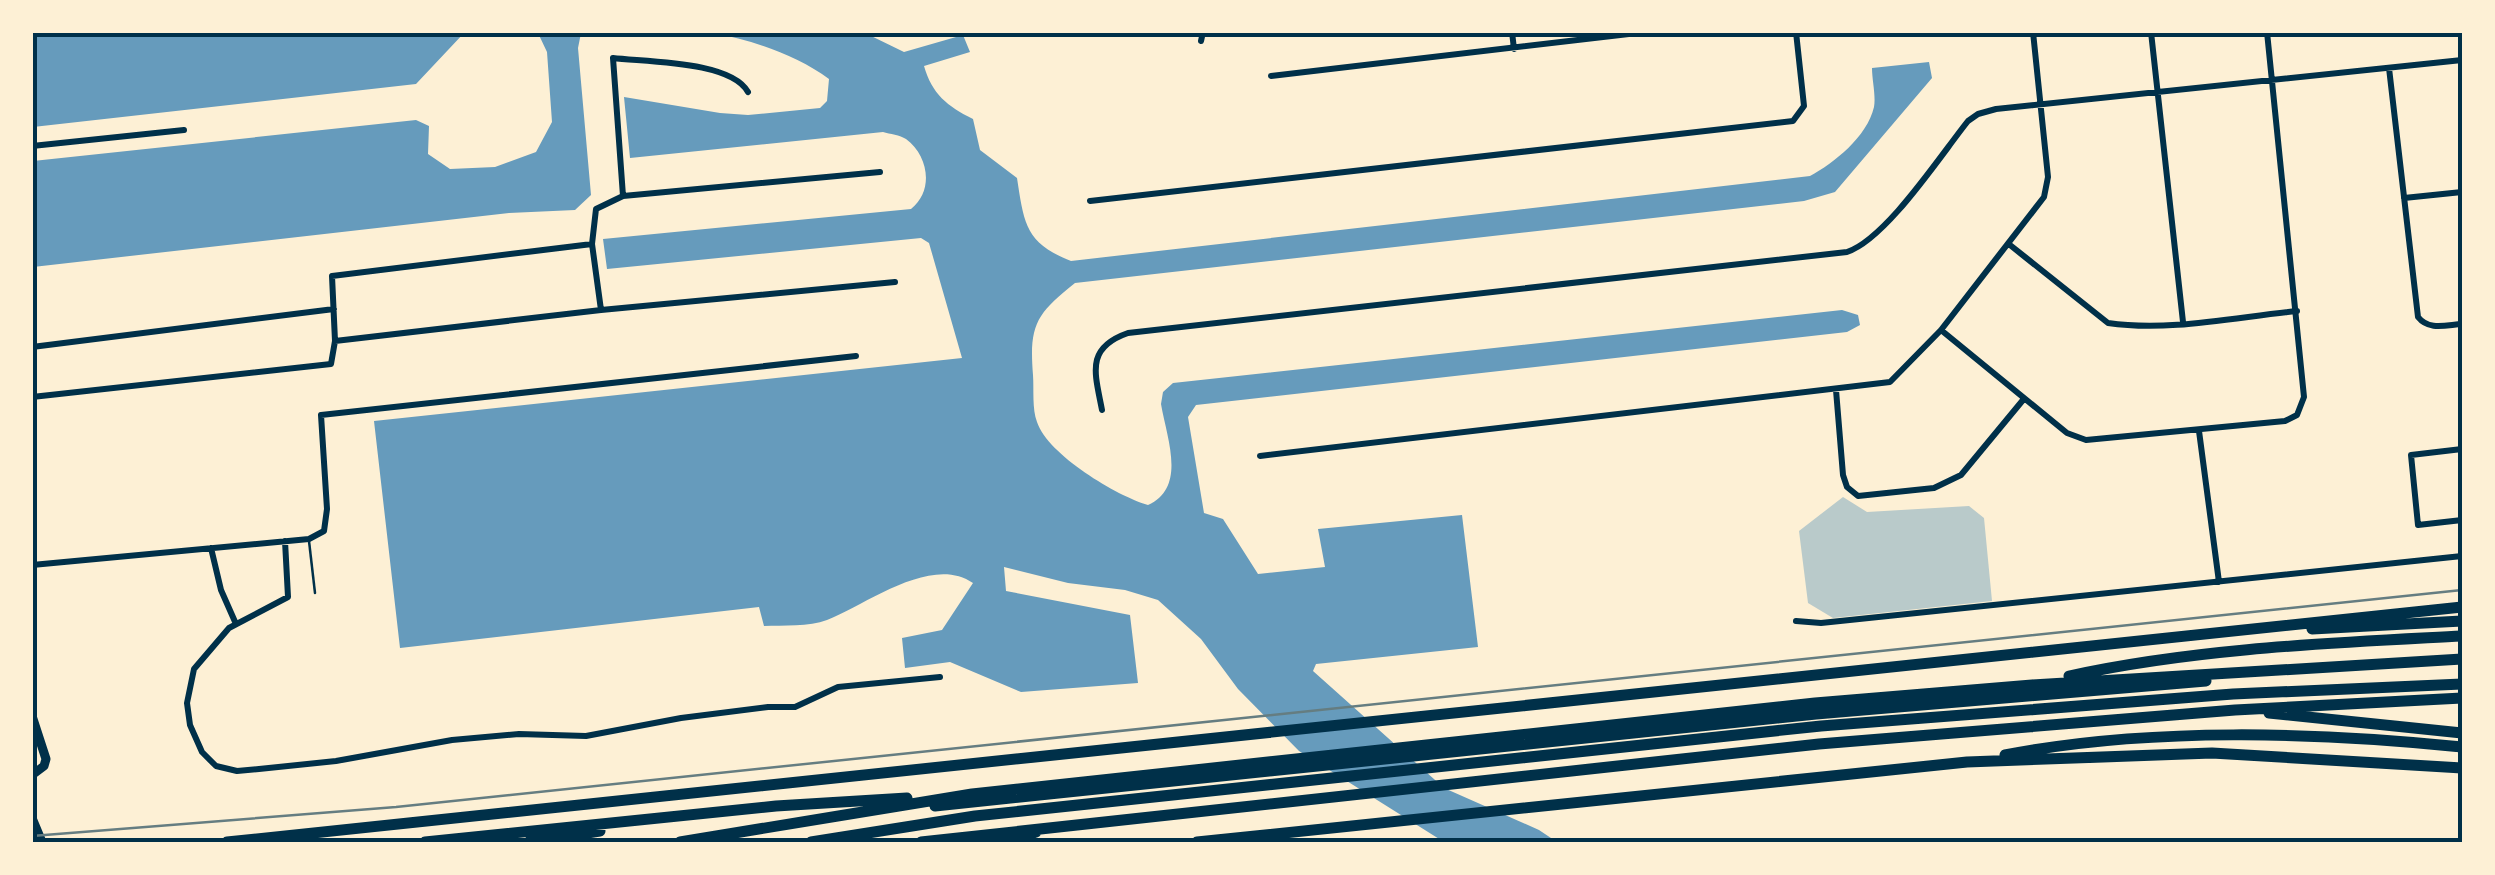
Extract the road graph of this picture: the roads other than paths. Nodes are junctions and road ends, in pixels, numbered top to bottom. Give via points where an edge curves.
1 (1512, 32) edge
2 (1646, 32) edge
3 (1796, 32) edge
4 (2033, 32) edge
5 (2151, 32) edge
6 (2267, 32) edge
7 (1514, 49) junction
8 (2462, 60) edge
9 (2390, 68) junction
10 (1271, 76) dead end
11 (2272, 80) junction
12 (2156, 91) junction
13 (748, 92) dead end
14 (2041, 105) junction
15 (184, 130) dead end
16 (32, 146) edge
17 (880, 172) dead end
18 (2462, 192) edge
19 (623, 196) junction
20 (2404, 198) junction
21 (1090, 201) dead end
22 (592, 244) junction
23 (2010, 244) junction
24 (895, 282) dead end
25 (334, 309) junction
26 (602, 310) junction
27 (2297, 311) junction
28 (2183, 322) junction
29 (2462, 324) edge
30 (1941, 330) junction
31 (335, 342) junction
32 (32, 347) edge
33 (856, 356) dead end
34 (1836, 390) junction
35 (32, 397) edge
36 (2023, 400) junction
37 (1102, 410) dead end
38 (2199, 431) junction
39 (2462, 449) edge
40 (1260, 456) dead end
41 (2462, 520) edge
42 (309, 539) junction
43 (286, 541) junction
44 (212, 548) junction
45 (2462, 556) edge
46 (32, 565) edge
47 (2218, 582) junction
48 (315, 593) dead end
49 (2462, 606) edge
50 (1796, 620) dead end
51 (2462, 620) edge
52 (236, 624) junction
53 (2251, 631) junction
54 (2462, 636) edge
55 (2462, 663) edge
56 (940, 677) dead end
57 (2032, 684) junction
58 (2462, 684) edge
59 (2462, 698) edge
60 (1815, 708) junction
61 (2235, 710) junction
62 (32, 716) edge
63 (2462, 733) edge
64 (2462, 747) edge
65 (1967, 762) junction
66 (2462, 768) edge
67 (32, 775) edge
68 (946, 797) junction
69 (974, 804) junction
70 (678, 816) junction
71 (32, 818) edge
72 (1059, 825) junction
73 (42, 842) edge
74 (227, 842) edge
75 (424, 842) edge
76 (529, 842) edge
77 (680, 842) edge
78 (724, 842) edge
79 (812, 842) edge
80 (920, 842) edge
81 (1006, 842) edge
82 (1197, 842) edge

1 - 7 street
2 - 7 street
3 - 21 street via 1804,106 1794,121
4 - 14 street
5 - 12 street
6 - 11 street
7 - 10 street
8 - 9 street
9 - 11 street
9 - 20 street
11 - 12 street
11 - 27 street
12 - 14 street
12 - 28 street
13 - 19 street via 742,82 712,69 613,58
14 - 23 street via 2044,197
14 - 37 street via 1978,114 1881,230 1846,252 1128,333 1098,353
15 - 16 street
17 - 19 street
18 - 20 street
19 - 22 street via 596,209
20 - 29 street via 2418,316 2434,327
22 - 25 street via 332,276
22 - 26 street
23 - 28 street via 2108,324
23 - 30 street
24 - 26 street
25 - 31 street
25 - 32 street
26 - 31 street
27 - 28 street
27 - 38 street via 2304,397 2296,414
30 - 34 street via 1890,382
30 - 36 street
31 - 35 street via 331,364
33 - 42 street via 321,414 327,523
34 - 36 street via 1844,475 1858,496 1934,488 1961,475
34 - 40 street
36 - 38 street via 2086,440
38 - 47 street
39 - 41 street via 2411,455 2418,525
42 - 43 street
42 - 48 lane
43 - 44 street
43 - 52 street via 288,597
44 - 46 street
44 - 52 street
45 - 47 street
47 - 50 street via 1821,623
49 - 53 highway
51 - 53 highway
52 - 56 street via 194,669 187,702 202,752 216,766 237,770 452,740 586,736 796,707 838,686
53 - 74 highway
54 - 57 highway via 2125,664
55 - 57 highway
55 - 60 highway
57 - 60 highway
58 - 69 highway via 1821,726 1382,772
59 - 61 highway
60 - 69 highway
61 - 63 highway
61 - 72 highway via 1820,744
62 - 67 main road via 46,759
64 - 65 highway via 2225,737 2092,744
65 - 66 highway via 2212,753
65 - 82 highway
68 - 69 highway
68 - 70 highway via 854,798
68 - 77 highway
69 - 78 highway
69 - 79 highway
70 - 75 highway
70 - 76 highway
71 - 73 main road
72 - 80 highway
72 - 81 highway

